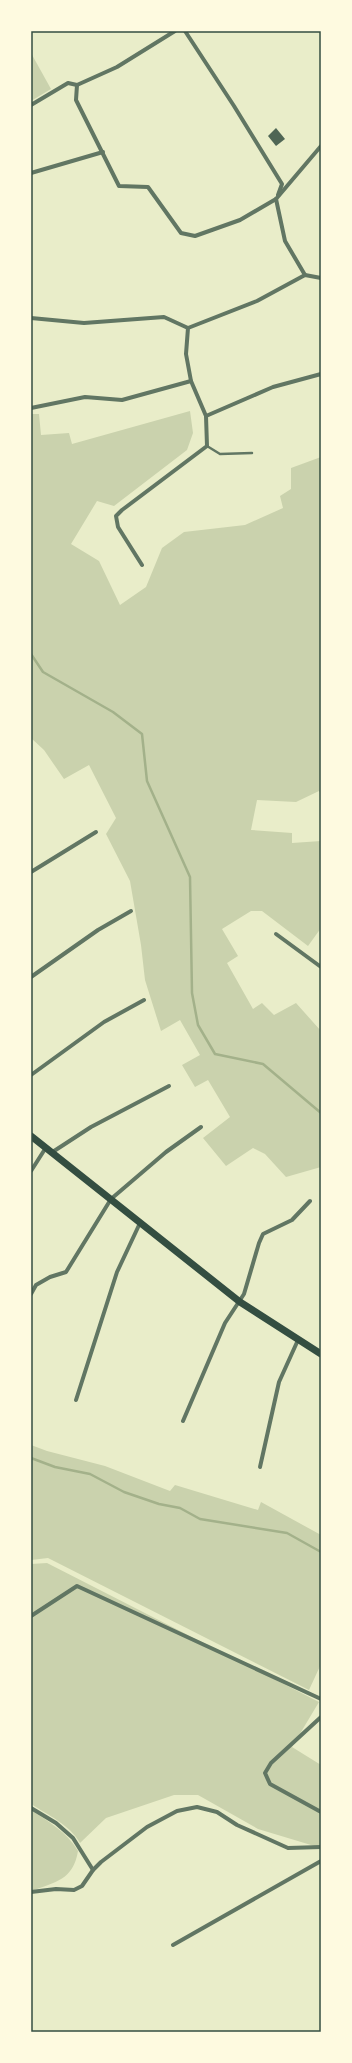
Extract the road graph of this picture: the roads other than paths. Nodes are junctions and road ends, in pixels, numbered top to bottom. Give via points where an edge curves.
1 (175, 31) edge
2 (185, 31) edge
3 (78, 85) junction
4 (31, 105) edge
5 (321, 146) edge
6 (102, 152) junction
7 (31, 173) edge
8 (276, 199) junction
9 (305, 275) junction
10 (321, 278) edge
11 (31, 318) edge
12 (188, 328) junction
13 (321, 374) edge
14 (191, 381) junction
15 (31, 408) edge
16 (206, 416) junction
17 (207, 446) junction
18 (252, 452) dead end
19 (142, 565) dead end
20 (96, 832) dead end
21 (31, 872) edge
22 (131, 911) dead end
23 (276, 934) dead end
24 (321, 967) edge
25 (31, 976) edge
26 (144, 1000) dead end
27 (31, 1075) edge
28 (169, 1086) dead end
29 (201, 1127) dead end
30 (31, 1136) edge
31 (48, 1151) junction
32 (31, 1171) edge
33 (110, 1199) junction
34 (310, 1201) dead end
35 (140, 1222) junction
36 (31, 1294) edge
37 (240, 1302) junction
38 (298, 1340) junction
39 (321, 1354) edge
40 (76, 1400) dead end
41 (183, 1421) dead end
42 (260, 1467) dead end
43 (31, 1616) edge
44 (321, 1699) edge
45 (321, 1717) edge
46 (31, 1808) edge
47 (321, 1812) edge
48 (321, 1847) edge
49 (321, 1861) edge
50 (93, 1870) junction
51 (31, 1892) edge
52 (173, 1945) dead end

1 - 3 street via 117,67
2 - 8 street via 282,184
3 - 4 street via 68,83
3 - 6 street via 76,100
5 - 8 street
6 - 7 street
6 - 8 street via 119,186 148,186 180,233 195,236 240,220
8 - 9 street via 285,241
9 - 10 street
9 - 12 street via 256,301
11 - 12 street via 84,323 164,318
12 - 14 street via 186,354
13 - 16 street via 273,387
14 - 15 street via 122,400 85,397
14 - 16 street
16 - 17 street
17 - 18 lane via 220,454
17 - 19 street via 116,516 118,527
20 - 21 street
22 - 25 street via 98,930
23 - 24 street
26 - 27 street via 104,1022
28 - 31 street
29 - 33 street via 166,1152
30 - 31 main road
31 - 32 street
31 - 33 main road
33 - 35 main road
33 - 36 street via 66,1272 50,1277 36,1286
34 - 37 street via 292,1220 263,1234
35 - 37 main road
35 - 40 street via 118,1272
37 - 38 main road
37 - 41 street via 225,1324
38 - 39 main road
38 - 42 street via 279,1382
43 - 44 street via 76,1586
45 - 47 street via 271,1763 265,1773 270,1784
46 - 50 street via 73,1838
48 - 50 street via 288,1848 237,1825 217,1812 197,1807 177,1811 147,1827
49 - 52 street
50 - 51 street via 82,1886 74,1890

